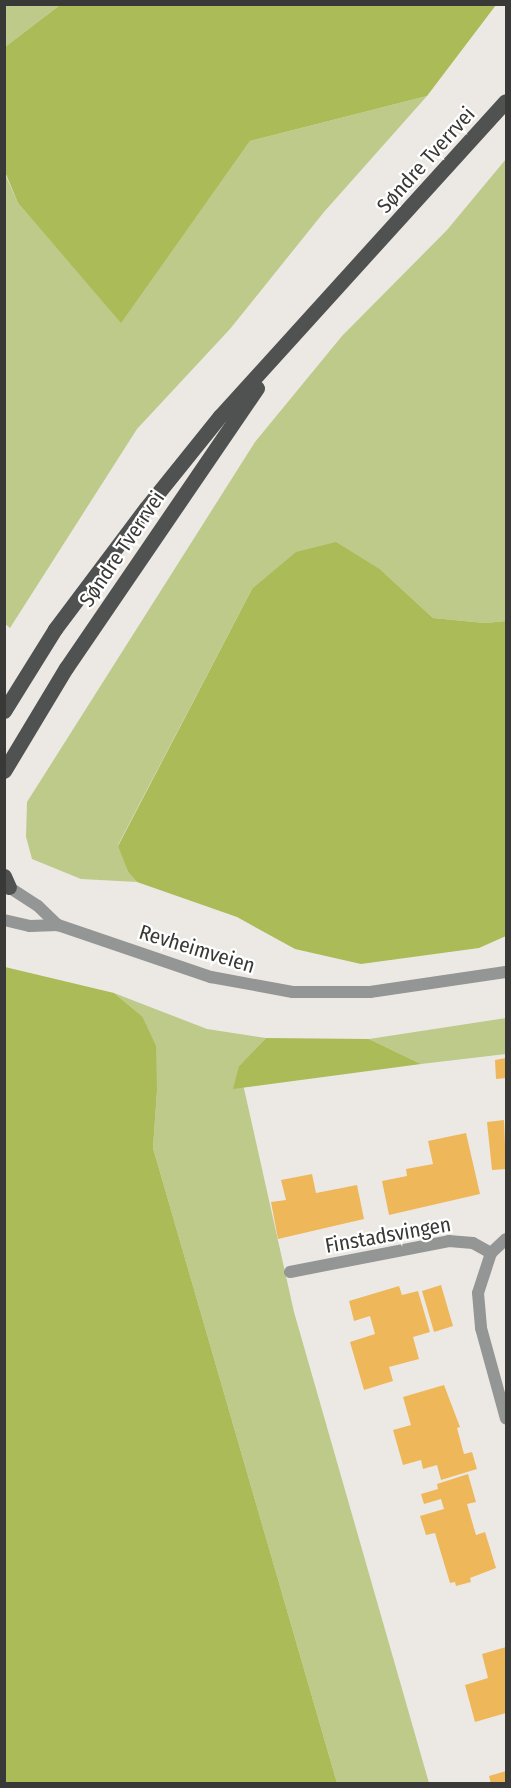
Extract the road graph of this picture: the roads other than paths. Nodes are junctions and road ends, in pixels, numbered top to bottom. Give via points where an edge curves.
1 (507, 102) edge
2 (280, 354) junction
3 (4, 711) edge
4 (4, 771) edge
5 (6, 882) edge
6 (4, 920) edge
7 (58, 925) junction
8 (507, 972) edge
9 (507, 1239) edge
10 (491, 1253) junction
11 (290, 1272) dead end
12 (507, 1419) edge

1 - 2 main road, Søndre Tverrvei
2 - 3 main road, Søndre Tverrvei via 220,416 146,508 55,629
2 - 4 main road, Søndre Tverrvei via 66,668
5 - 7 street, Revheimveien
6 - 7 street, Revheimveien via 30,926
7 - 8 street, Revheimveien via 211,977 284,991 370,992
9 - 10 street
10 - 11 street, Finstadsvingen via 473,1243 449,1241
10 - 12 street via 480,1279 478,1309

